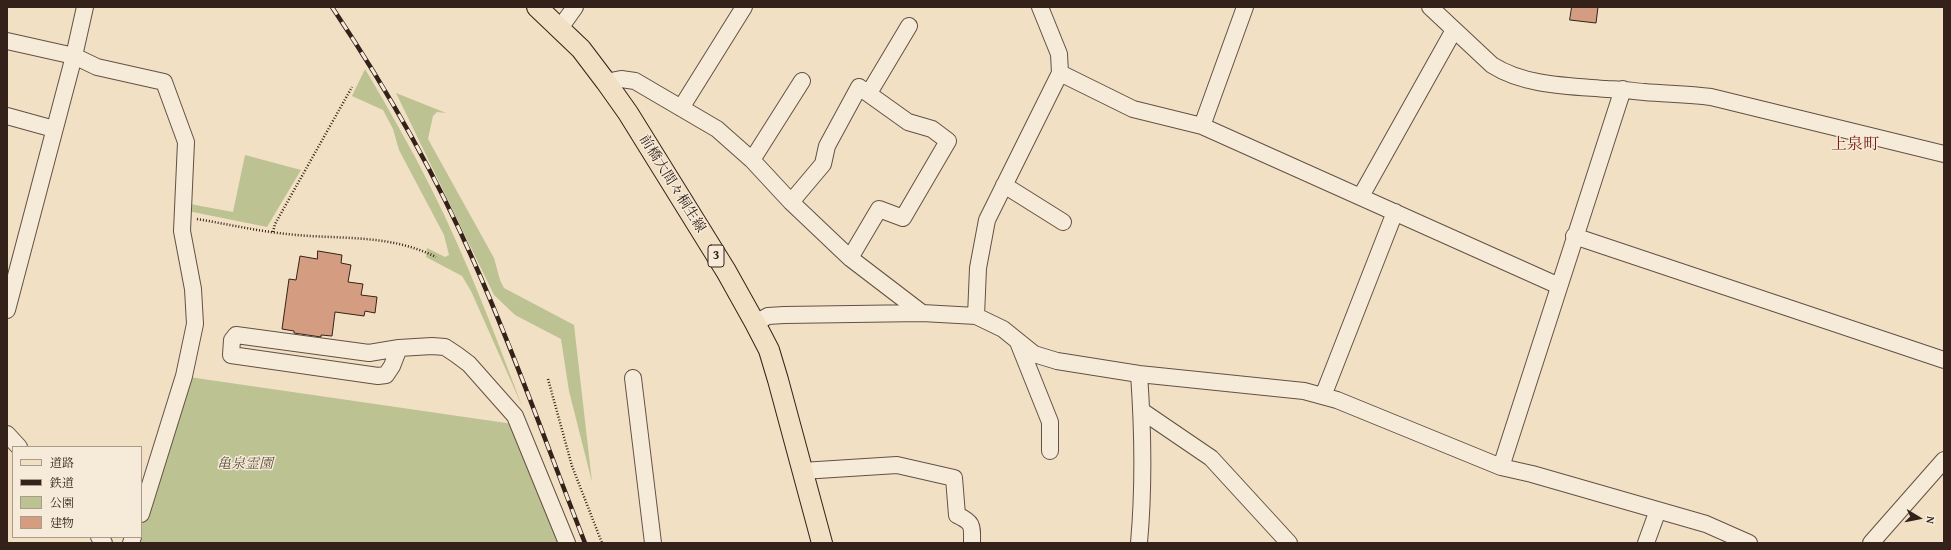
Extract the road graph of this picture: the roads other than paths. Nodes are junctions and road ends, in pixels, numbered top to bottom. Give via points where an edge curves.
1 (85, 7) edge
2 (537, 7) edge
3 (575, 7) edge
4 (744, 7) edge
5 (1040, 7) edge
6 (1245, 7) edge
7 (1430, 7) edge
8 (909, 26) dead end
9 (560, 28) junction
10 (1454, 30) junction
11 (7, 41) edge
12 (74, 56) junction
13 (1060, 73) junction
14 (802, 81) dead end
15 (606, 82) junction
16 (1623, 90) junction
17 (869, 93) junction
18 (681, 108) junction
19 (7, 116) edge
20 (1202, 126) junction
21 (54, 129) junction
22 (1944, 154) edge
23 (752, 160) junction
24 (1004, 185) junction
25 (1361, 196) junction
26 (791, 202) junction
27 (1395, 212) junction
28 (1063, 222) dead end
29 (1574, 236) junction
30 (850, 258) junction
31 (1559, 286) junction
32 (7, 310) edge
33 (922, 313) junction
34 (976, 316) junction
35 (755, 323) junction
36 (1017, 340) junction
37 (399, 348) junction
38 (1944, 360) edge
39 (1139, 374) junction
40 (633, 378) dead end
41 (1323, 396) junction
42 (1142, 411) junction
43 (7, 434) edge
44 (18, 446) edge
45 (1050, 451) dead end
46 (1944, 460) edge
47 (1501, 467) junction
48 (802, 471) junction
49 (1658, 510) junction
50 (142, 511) edge
51 (567, 543) edge
52 (653, 543) edge
53 (822, 543) edge
54 (972, 543) edge
55 (1140, 543) edge
56 (1289, 543) edge
57 (1646, 543) edge
58 (1749, 543) edge
59 (1871, 543) edge

1 - 12 street
2 - 9 main road, 前橋大間々桐生線 / 3
3 - 9 street
4 - 18 street
5 - 13 street via 1059,54
6 - 20 street
7 - 10 street
8 - 17 street
9 - 15 main road, 前橋大間々桐生線 / 3
10 - 16 street via 1502,72 1545,84
10 - 25 street
11 - 12 street
12 - 21 street
12 - 50 street via 97,67 164,82 186,142 183,237 193,289 195,324 184,376
13 - 20 street via 1133,108
13 - 24 street
14 - 23 street
15 - 18 street via 621,79 634,81
15 - 35 main road, 前橋大間々桐生線 / 3 via 726,271
16 - 22 street via 1711,97
16 - 29 street
17 - 26 street via 859,87 827,146 823,164
17 - 30 street via 908,122 932,129 948,141 902,218 880,209
18 - 23 street via 717,130
19 - 21 street
20 - 25 street
21 - 32 street
23 - 26 street
24 - 28 street
24 - 34 street via 987,220 978,268
25 - 27 street
26 - 30 street
27 - 31 street
27 - 41 street
29 - 31 street
29 - 38 street
30 - 33 street
31 - 47 street
33 - 34 street
33 - 35 street via 784,315 768,316
34 - 36 street
35 - 48 main road, 前橋大間々桐生線 / 3 via 769,350
36 - 39 street via 1034,354 1056,361
36 - 45 street via 1050,422
37 - 37 street via 369,352 236,335 232,340 231,355 378,376 386,375
37 - 51 street via 445,347 469,364 515,416
39 - 41 street via 1304,391
39 - 42 street
40 - 52 street
41 - 47 street
42 - 55 street
42 - 56 street via 1211,458
43 - 44 street
46 - 59 street
47 - 49 street
48 - 53 main road, 前橋大間々桐生線 / 3
48 - 54 street via 897,464 954,478 957,515 970,522
49 - 57 street
49 - 58 street via 1706,524

